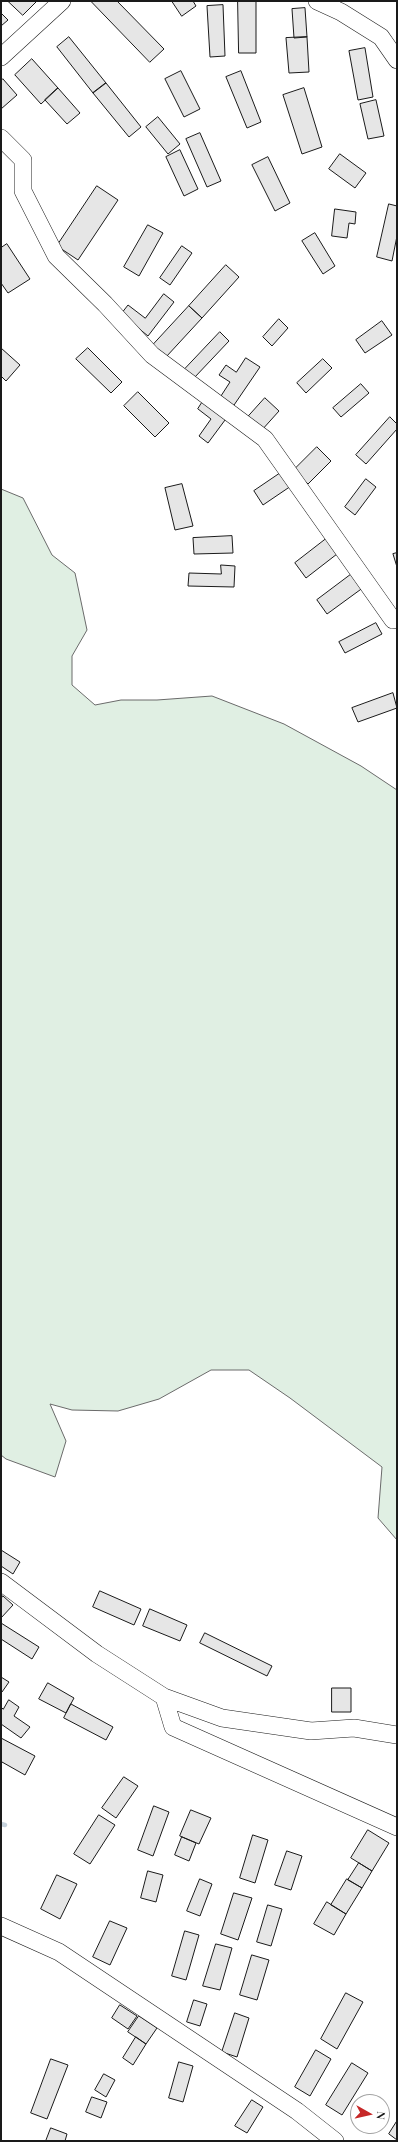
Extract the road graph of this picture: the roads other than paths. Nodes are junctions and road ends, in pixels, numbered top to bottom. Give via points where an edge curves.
1 (62, 1) edge
2 (317, 1) edge
3 (1, 57) edge
4 (397, 60) edge
5 (1, 138) edge
6 (393, 620) dead end
7 (1, 1582) edge
8 (164, 1697) junction
9 (397, 1736) edge
10 (397, 1827) edge
11 (1, 1926) edge
12 (335, 2141) edge

1 - 3 street
2 - 4 street via 341,12 381,37
5 - 6 street via 23,160 23,191 56,256 152,355 265,439
7 - 8 street via 97,1654
8 - 9 street via 222,1718 311,1731 354,1728
8 - 10 street via 173,1727
11 - 12 street via 59,1952 297,2111

